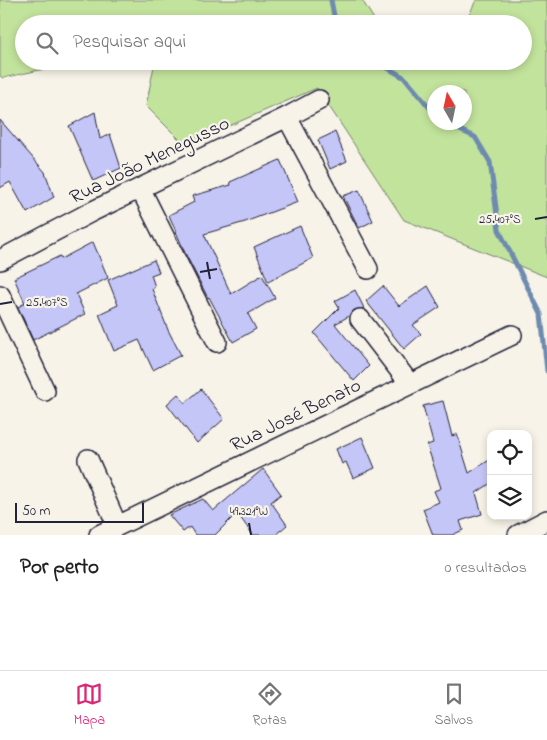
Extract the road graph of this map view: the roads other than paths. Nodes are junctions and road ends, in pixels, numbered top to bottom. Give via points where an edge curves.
1 (319, 100) dead end
2 (287, 117) junction
3 (140, 188) junction
4 (0, 260) edge
5 (368, 269) dead end
6 (0, 295) edge
7 (360, 319) dead end
8 (512, 335) dead end
9 (217, 342) dead end
10 (410, 384) junction
11 (45, 391) dead end
12 (88, 459) dead end
13 (547, 520) edge
14 (117, 526) junction
15 (99, 535) edge
16 (518, 535) edge

1 - 2 street, Rua João Menegusso
2 - 3 street, Rua João Menegusso
2 - 5 street
3 - 4 street, Rua João Menegusso
3 - 9 street
6 - 11 street
7 - 10 street
8 - 10 street, Rua José Benato
10 - 14 street, Rua José Benato
12 - 14 street
13 - 16 street
14 - 15 street, Rua José Benato

